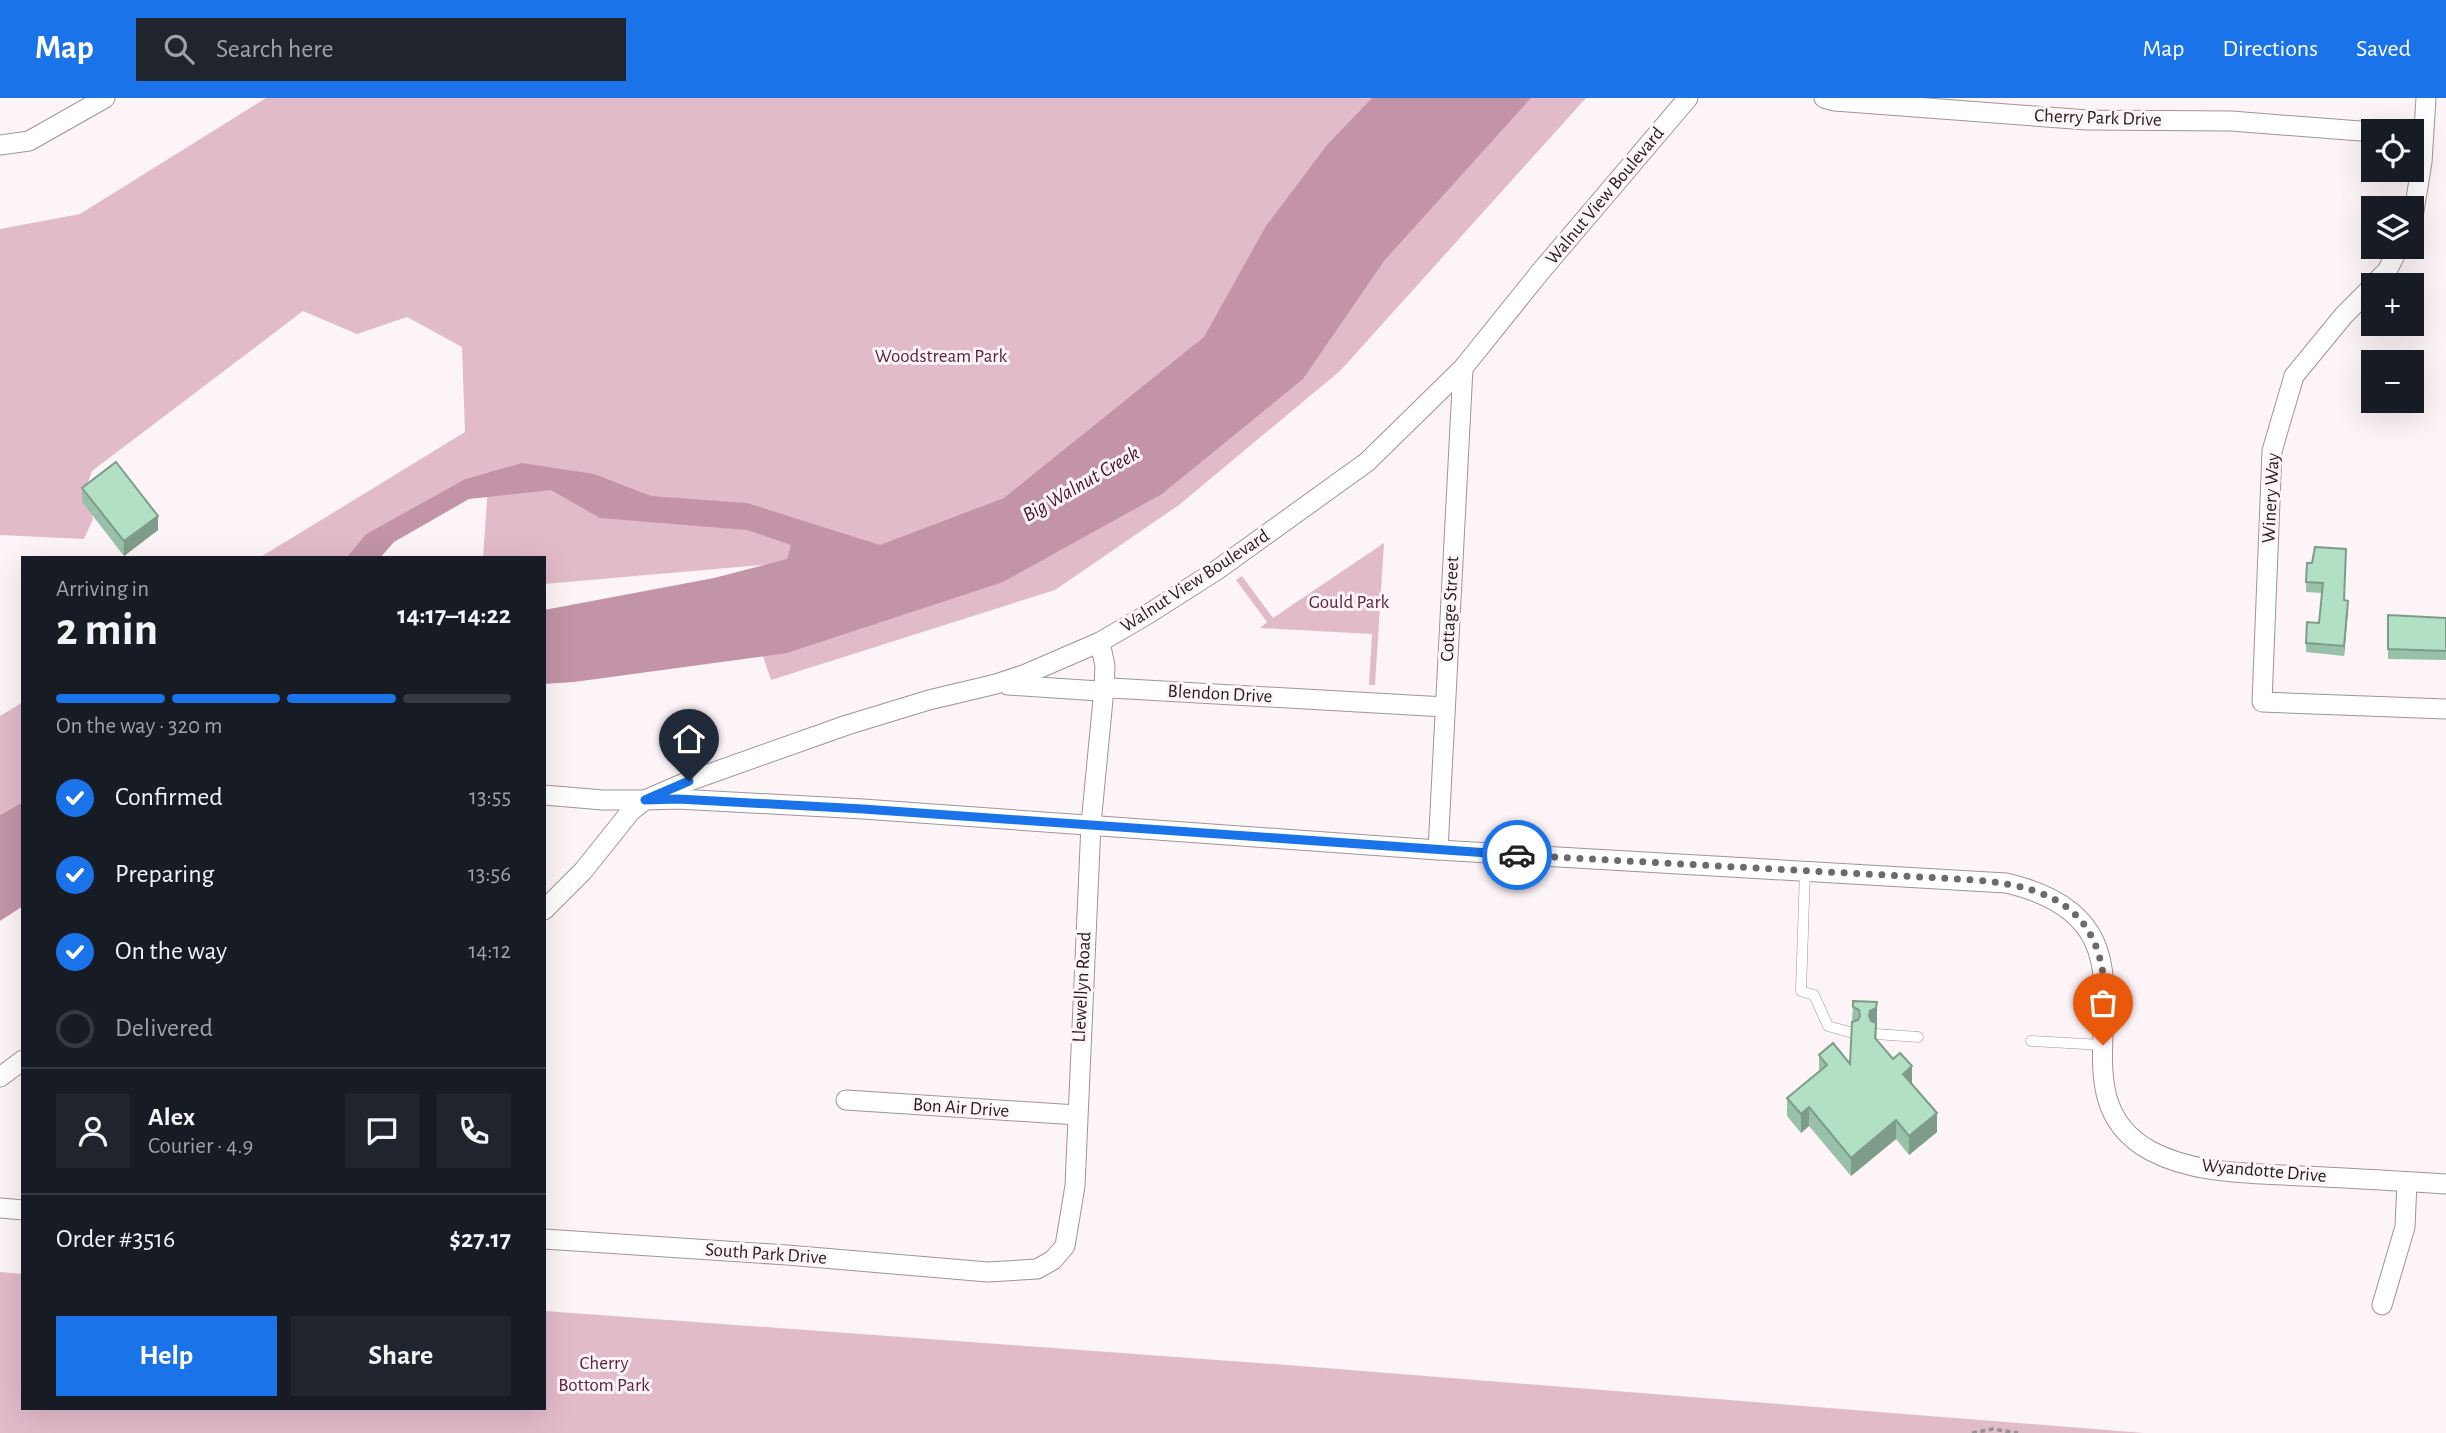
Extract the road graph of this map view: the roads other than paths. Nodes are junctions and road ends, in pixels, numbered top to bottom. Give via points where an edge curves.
1 (104, 98) edge
2 (1688, 98) edge
3 (1824, 98) edge
4 (2426, 98) edge
5 (2421, 119) edge
6 (2361, 131) edge
7 (0, 145) edge
8 (2361, 297) edge
9 (1463, 368) junction
10 (1100, 642) junction
11 (996, 684) junction
12 (1104, 689) junction
13 (1445, 707) junction
14 (2446, 709) edge
15 (546, 794) edge
16 (645, 800) junction
17 (1090, 824) junction
18 (1438, 850) junction
19 (1805, 871) junction
20 (546, 908) edge
21 (1853, 1033) edge
22 (1876, 1034) edge
23 (1918, 1037) dead end
24 (2031, 1041) dead end
25 (2103, 1045) junction
26 (21, 1061) edge
27 (0, 1077) edge
28 (846, 1100) dead end
29 (1077, 1115) junction
30 (2407, 1182) junction
31 (2446, 1184) edge
32 (0, 1208) edge
33 (21, 1210) edge
34 (546, 1239) edge
35 (988, 1272) joint
36 (2382, 1305) dead end

1 - 7 street via 29,141
2 - 9 street, Walnut View Boulevard
3 - 6 street, Cherry Park Drive via 2087,120 2231,121
4 - 5 street
8 - 14 street, Winery Way via 2294,376 2272,451 2262,702
9 - 10 street, Walnut View Boulevard via 1367,462 1217,570
9 - 13 street, Cottage Street
10 - 11 street, Walnut View Boulevard
10 - 12 street, Llewellyn Road
11 - 12 street, Blendon Drive
11 - 16 street, Walnut View Boulevard via 848,725
12 - 13 street, Blendon Drive
12 - 17 street, Llewellyn Road
13 - 18 street, Cottage Street
15 - 16 street, Walnut View Boulevard
16 - 17 street, Wyandotte Drive
16 - 20 street
17 - 18 street, Wyandotte Drive
17 - 29 street, Llewellyn Road
18 - 19 street, Wyandotte Drive
19 - 21 lane via 1801,991 1814,995 1828,1026
19 - 25 street, Wyandotte Drive via 2006,883 2052,897 2069,908 2095,940 2105,997
22 - 23 lane
24 - 25 lane
25 - 30 street, Wyandotte Drive via 2103,1089 2112,1112 2125,1133 2149,1150 2174,1161 2232,1172
26 - 27 street
28 - 29 street, Bon Air Drive
29 - 35 street, Llewellyn Road via 1075,1186 1065,1246 1037,1269
30 - 31 street, Wyandotte Drive
30 - 36 street via 2405,1227
32 - 33 street
34 - 35 street, South Park Drive

